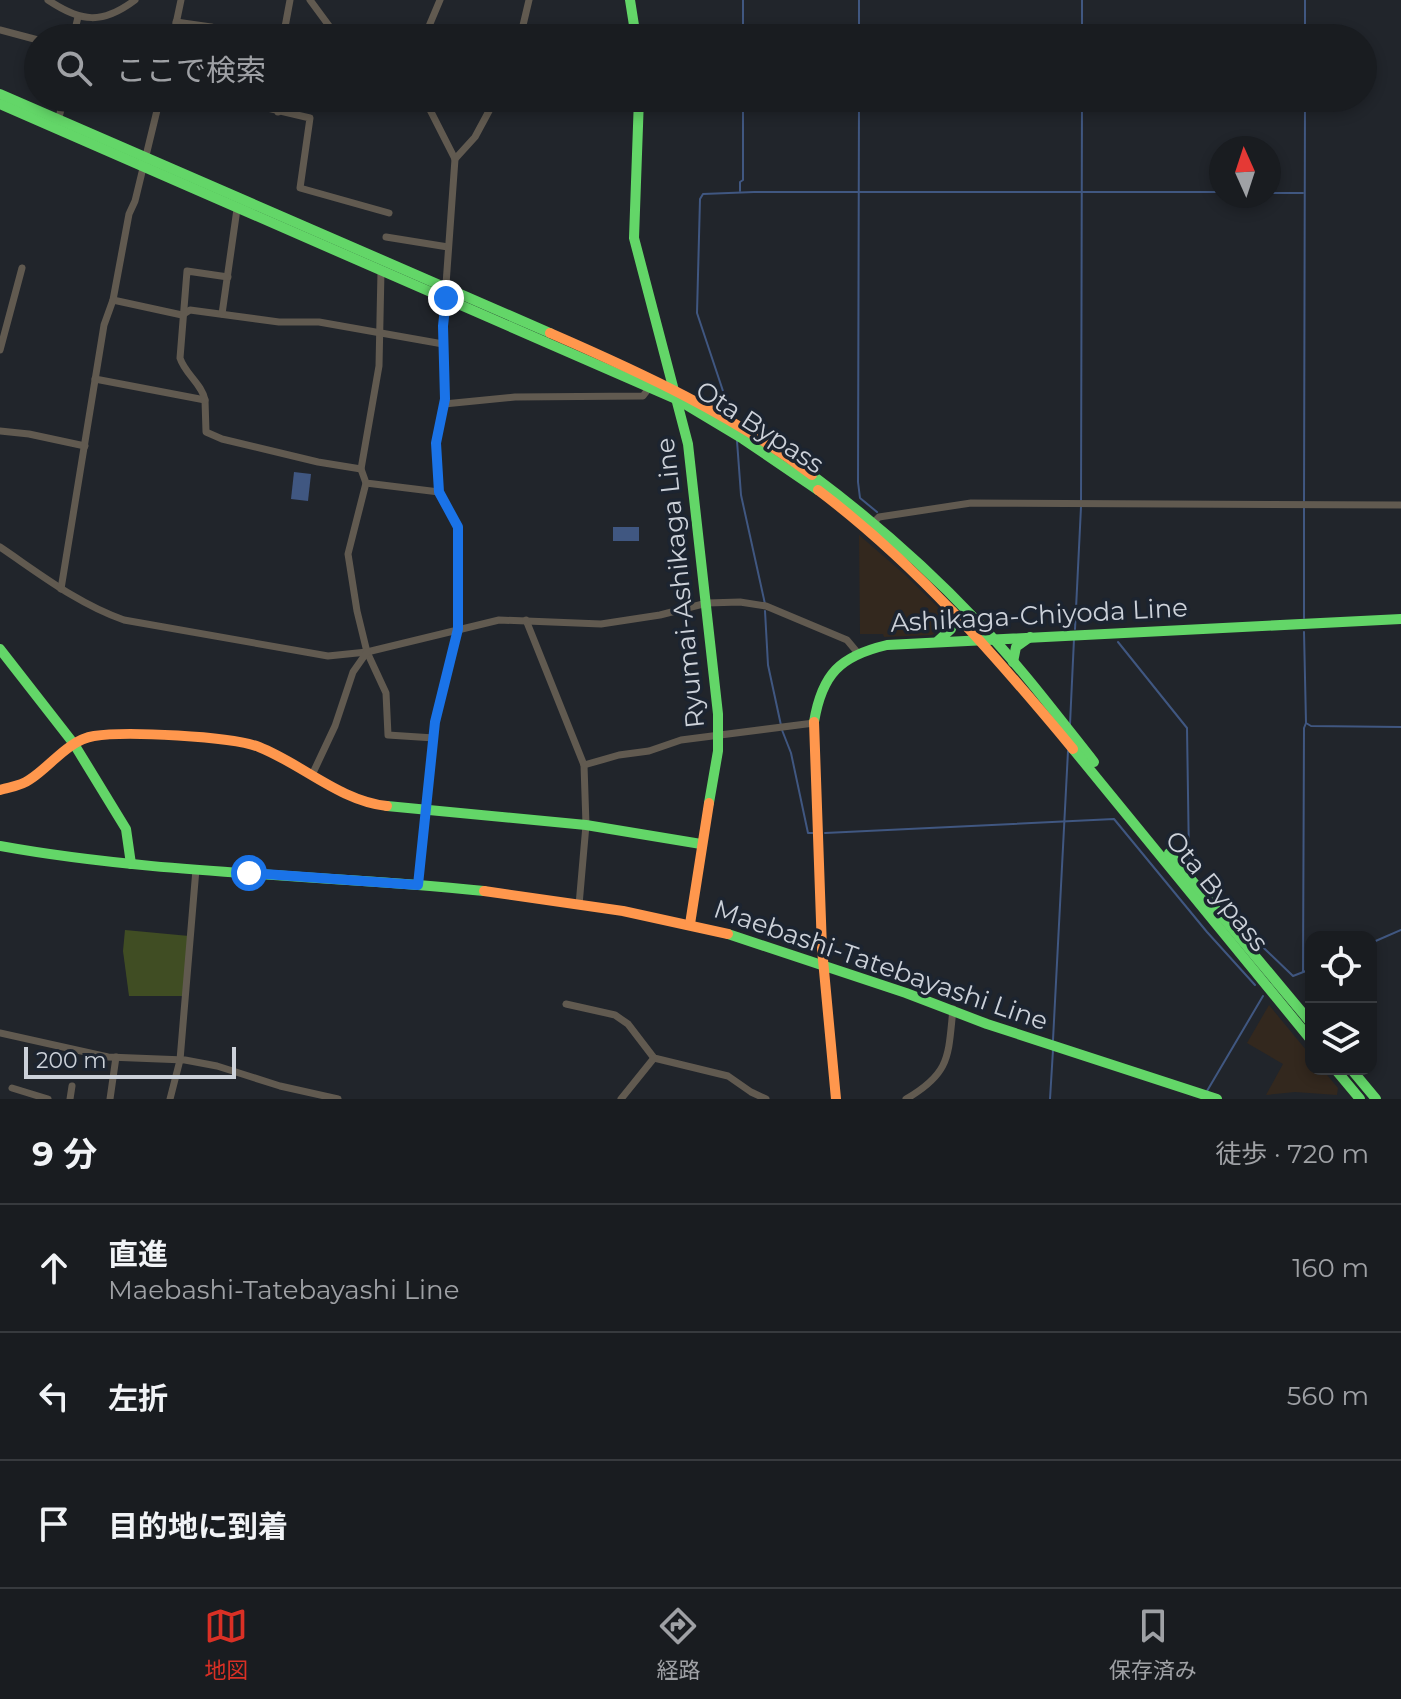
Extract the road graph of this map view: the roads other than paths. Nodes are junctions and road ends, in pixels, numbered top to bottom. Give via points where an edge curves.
1 (48, 0) edge
2 (135, 0) edge
3 (181, 0) edge
4 (290, 0) edge
5 (310, 0) edge
6 (440, 0) edge
7 (529, 0) edge
8 (630, 0) edge
9 (78, 17) junction
10 (176, 22) joint
11 (76, 24) edge
12 (190, 24) edge
13 (286, 24) edge
14 (328, 24) edge
15 (430, 24) edge
16 (523, 24) edge
17 (634, 24) edge
18 (0, 30) edge
19 (24, 36) edge
20 (0, 94) edge
21 (0, 104) edge
22 (24, 105) edge
23 (39, 112) edge
24 (60, 112) edge
25 (156, 112) edge
26 (278, 112) edge
27 (431, 112) edge
28 (488, 112) edge
29 (638, 112) edge
30 (58, 121) junction
31 (455, 159) junction
32 (143, 163) junction
33 (237, 209) junction
34 (389, 213) dead end
35 (386, 237) dead end
36 (448, 247) junction
37 (22, 268) dead end
38 (381, 271) junction
39 (228, 277) junction
40 (446, 293) junction
41 (113, 300) junction
42 (222, 314) junction
43 (182, 315) junction
44 (378, 333) junction
45 (443, 344) junction
46 (0, 350) edge
47 (95, 379) junction
48 (649, 388) junction
49 (676, 395) junction
50 (205, 400) junction
51 (444, 404) junction
52 (0, 431) edge
53 (85, 446) junction
54 (361, 469) junction
55 (366, 483) junction
56 (439, 492) junction
57 (1401, 505) edge
58 (874, 522) junction
59 (0, 547) edge
60 (61, 589) junction
61 (707, 603) junction
62 (953, 612) junction
63 (1401, 619) edge
64 (526, 620) junction
65 (458, 629) junction
66 (1030, 637) junction
67 (992, 638) junction
68 (978, 639) junction
69 (938, 641) junction
70 (0, 649) edge
71 (367, 652) junction
72 (857, 652) junction
73 (1013, 662) junction
74 (814, 723) junction
75 (719, 736) junction
76 (434, 738) junction
77 (74, 744) junction
78 (584, 765) junction
79 (312, 775) junction
80 (0, 790) edge
81 (426, 809) junction
82 (586, 825) junction
83 (701, 844) junction
84 (0, 846) edge
85 (131, 864) junction
86 (196, 869) junction
87 (418, 885) junction
88 (579, 905) junction
89 (690, 924) junction
90 (824, 965) junction
91 (566, 1004) dead end
92 (953, 1009) junction
93 (1305, 1016) edge
94 (0, 1033) edge
95 (1305, 1033) edge
96 (116, 1057) junction
97 (654, 1058) junction
98 (180, 1060) junction
99 (1340, 1075) edge
100 (1356, 1075) edge
101 (72, 1086) dead end
102 (12, 1088) dead end
103 (1208, 1096) edge
104 (48, 1099) edge
105 (70, 1099) edge
106 (110, 1099) edge
107 (170, 1099) edge
108 (338, 1099) edge
109 (621, 1099) edge
110 (766, 1099) edge
111 (836, 1099) edge
112 (906, 1099) edge
113 (1360, 1099) edge
114 (1376, 1099) edge

1 - 9 street
2 - 9 street via 106,16
3 - 10 street
4 - 13 street
5 - 14 street
6 - 15 street
7 - 16 street
8 - 17 main road
9 - 11 street
10 - 12 street
18 - 19 street
20 - 22 main road, Ota Bypass
21 - 32 main road, Ota Bypass
23 - 30 main road, Ota Bypass
24 - 30 street
25 - 32 street
26 - 34 street via 310,118 300,188
27 - 31 street
28 - 31 street
29 - 49 main road, Ryumai-Ashikaga Line via 634,238
30 - 32 main road, Ota Bypass
31 - 36 street
32 - 33 main road, Ota Bypass
32 - 40 main road, Ota Bypass
32 - 41 street
33 - 38 main road, Ota Bypass
33 - 39 street
35 - 36 street
36 - 40 street
37 - 46 street
38 - 40 main road, Ota Bypass
38 - 44 street
39 - 42 street
39 - 43 street via 187,271
40 - 45 street
40 - 48 main road, Ota Bypass
40 - 49 main road, Ota Bypass
41 - 43 street
41 - 47 street
42 - 43 street via 190,310
42 - 44 street
43 - 50 street via 180,358
44 - 45 street
44 - 54 street via 379,366
45 - 51 street
47 - 50 street
47 - 53 street
48 - 49 main road, Ota Bypass
48 - 51 street via 643,396 515,397
49 - 58 main road, Ota Bypass via 743,427
49 - 61 main road, Ryumai-Ashikaga Line via 688,444
49 - 62 main road, Ota Bypass via 856,519
50 - 54 street via 206,432
51 - 56 street via 436,443
52 - 53 street
53 - 60 street
54 - 55 street
55 - 56 street
55 - 71 street via 348,554
56 - 65 street via 458,527
57 - 58 street via 971,503
58 - 67 main road, Ota Bypass
59 - 60 street
60 - 71 street via 124,620 328,656
61 - 64 street via 601,624
61 - 72 street via 766,606 847,640
61 - 75 main road, Ryumai-Ashikaga Line
62 - 68 main road, Ota Bypass
62 - 69 main road via 951,629
63 - 66 main road, Ashikaga-Chiyoda Line
64 - 65 street
64 - 78 street
65 - 71 street
65 - 76 street
66 - 67 main road, Ashikaga-Chiyoda Line
66 - 73 main road via 1016,647
67 - 68 main road, Ashikaga-Chiyoda Line
67 - 73 main road, Ota Bypass
68 - 69 main road, Ashikaga-Chiyoda Line
68 - 95 main road, Ota Bypass
69 - 72 main road, Ashikaga-Chiyoda Line
70 - 77 main road
71 - 76 street via 386,693 388,735
71 - 79 street via 353,672
72 - 74 main road, Ashikaga-Chiyoda Line via 829,675 820,690
73 - 93 main road, Ota Bypass
74 - 75 street
74 - 90 main road, Ashikaga-Chiyoda Line
75 - 78 street via 681,740
75 - 83 main road, Ryumai-Ashikaga Line
76 - 81 street
77 - 79 main road via 103,734 235,740
77 - 80 main road via 27,782
77 - 85 main road via 126,829
78 - 82 street
79 - 81 main road via 363,800
81 - 82 main road
81 - 87 street
82 - 83 main road
82 - 88 street
83 - 89 main road, Ryumai-Ashikaga Line
84 - 85 main road, Maebashi-Tatebayashi Line
85 - 86 main road, Maebashi-Tatebayashi Line
86 - 87 main road, Maebashi-Tatebayashi Line
86 - 98 street
87 - 88 main road, Maebashi-Tatebayashi Line
88 - 89 main road, Maebashi-Tatebayashi Line
89 - 90 main road, Maebashi-Tatebayashi Line
90 - 92 main road, Maebashi-Tatebayashi Line
90 - 111 main road, Ashikaga-Chiyoda Line
91 - 97 street via 615,1015
92 - 103 main road, Maebashi-Tatebayashi Line
92 - 112 street via 945,1065
94 - 96 street
96 - 98 street
96 - 106 street
97 - 109 street
97 - 110 street via 728,1076
98 - 107 street
98 - 108 street
99 - 113 main road
100 - 114 main road
101 - 105 street
102 - 104 street

